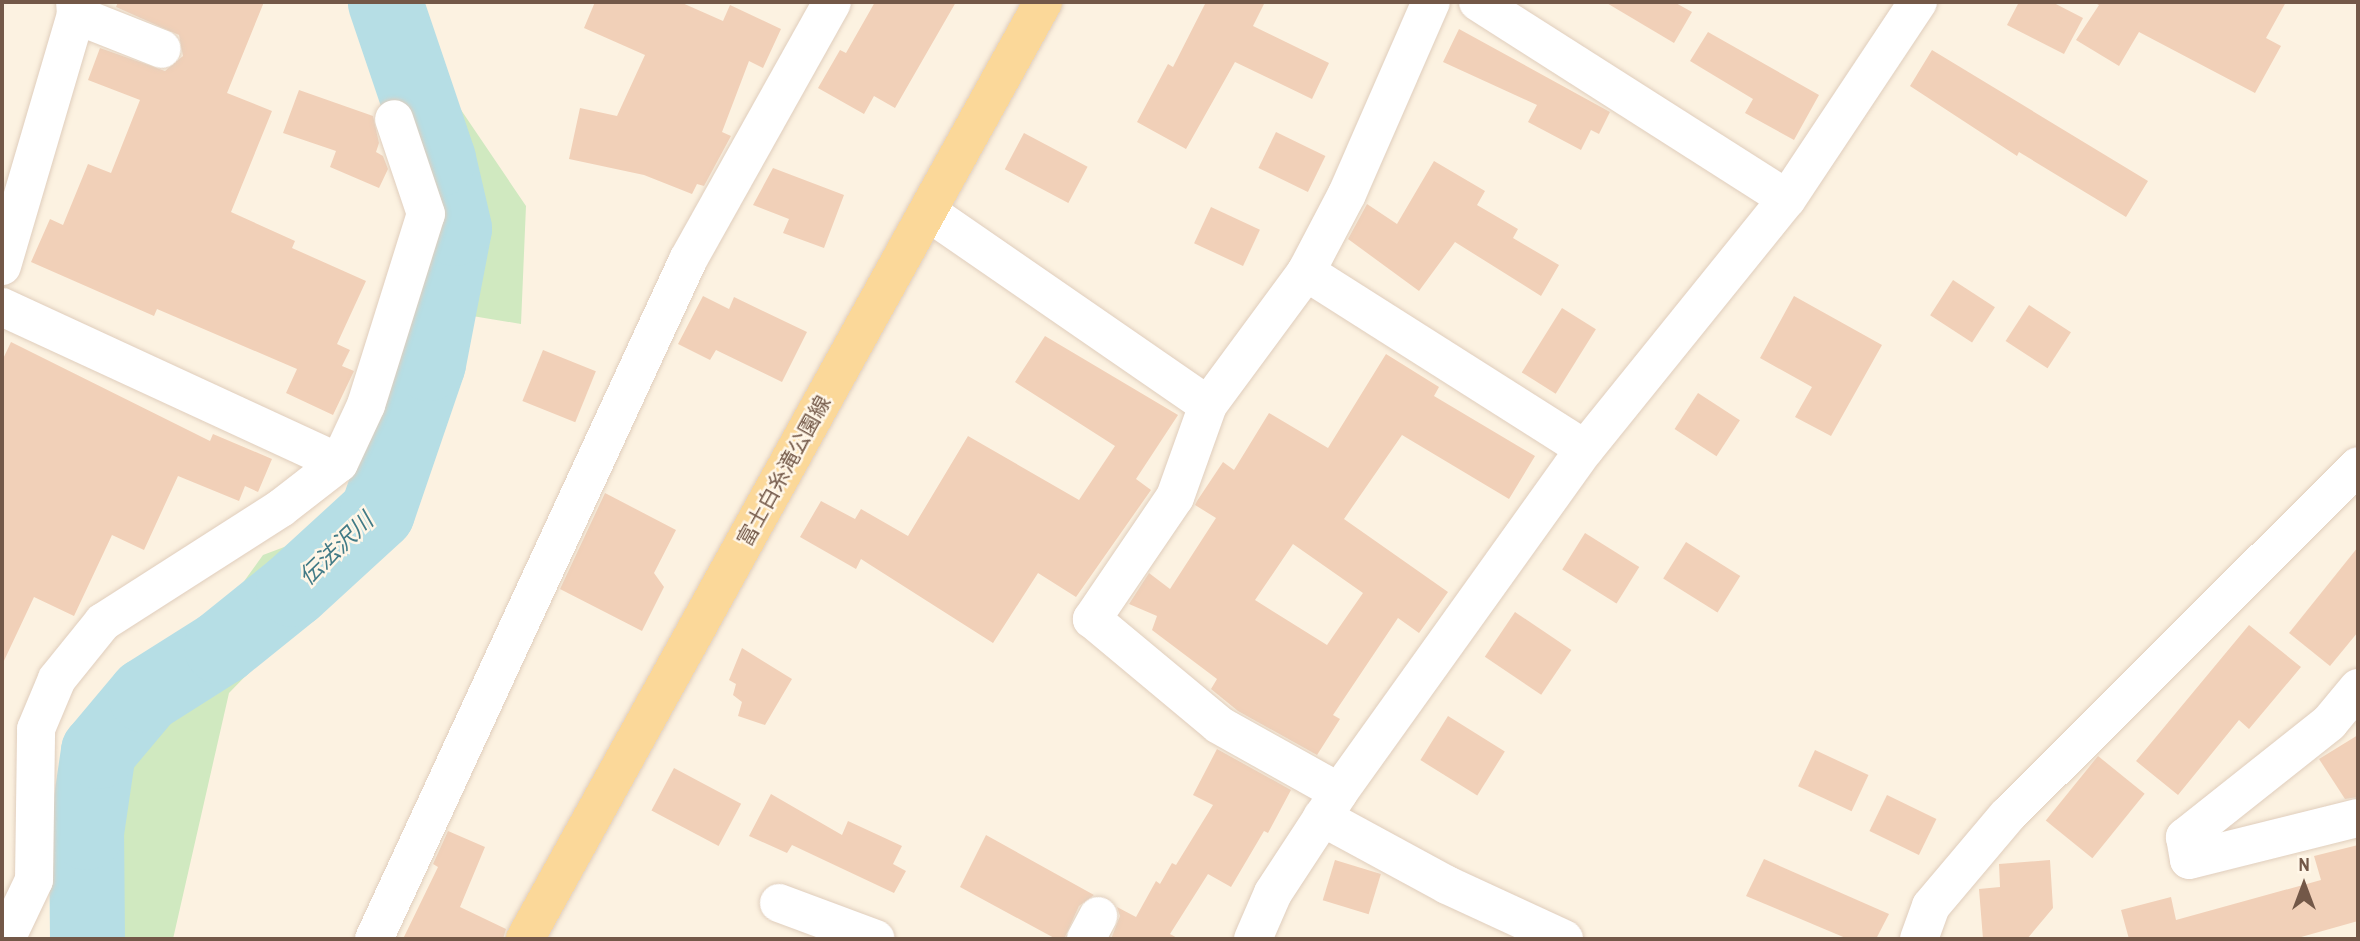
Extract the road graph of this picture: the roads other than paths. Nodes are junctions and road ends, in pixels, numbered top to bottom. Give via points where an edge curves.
1 (832, 2) edge
2 (1043, 2) edge
3 (1431, 2) edge
4 (1478, 2) edge
5 (1918, 2) edge
6 (76, 8) edge
7 (162, 49) dead end
8 (394, 119) dead end
9 (1787, 199) junction
10 (928, 212) junction
11 (2, 265) edge
12 (1306, 272) junction
13 (2, 307) edge
14 (1208, 405) junction
15 (1586, 449) junction
16 (339, 463) junction
17 (2358, 466) edge
18 (2358, 688) edge
19 (1331, 805) junction
20 (2358, 818) edge
21 (779, 903) dead end
22 (6, 939) edge
23 (374, 939) edge
24 (525, 939) edge
25 (876, 939) edge
26 (1253, 939) edge
27 (1564, 939) edge
28 (1919, 939) edge

1 - 23 street via 688,260
2 - 10 main road, 富士白糸滝公園線
3 - 12 street via 1347,194
4 - 9 street
5 - 9 street
6 - 7 street
6 - 11 street
8 - 16 street via 426,214 366,405
9 - 15 street
10 - 14 street
10 - 24 main road, 富士白糸滝公園線
12 - 14 street
12 - 15 street
13 - 16 street
14 - 19 street via 1175,496 1092,619 1219,724
15 - 19 street
16 - 22 street via 281,508 103,622 57,679 36,729 34,880
17 - 28 street via 2008,815 1931,906
18 - 20 street via 2329,723 2185,837 2189,860
19 - 26 street via 1273,893
19 - 27 street via 1447,885
21 - 25 street

